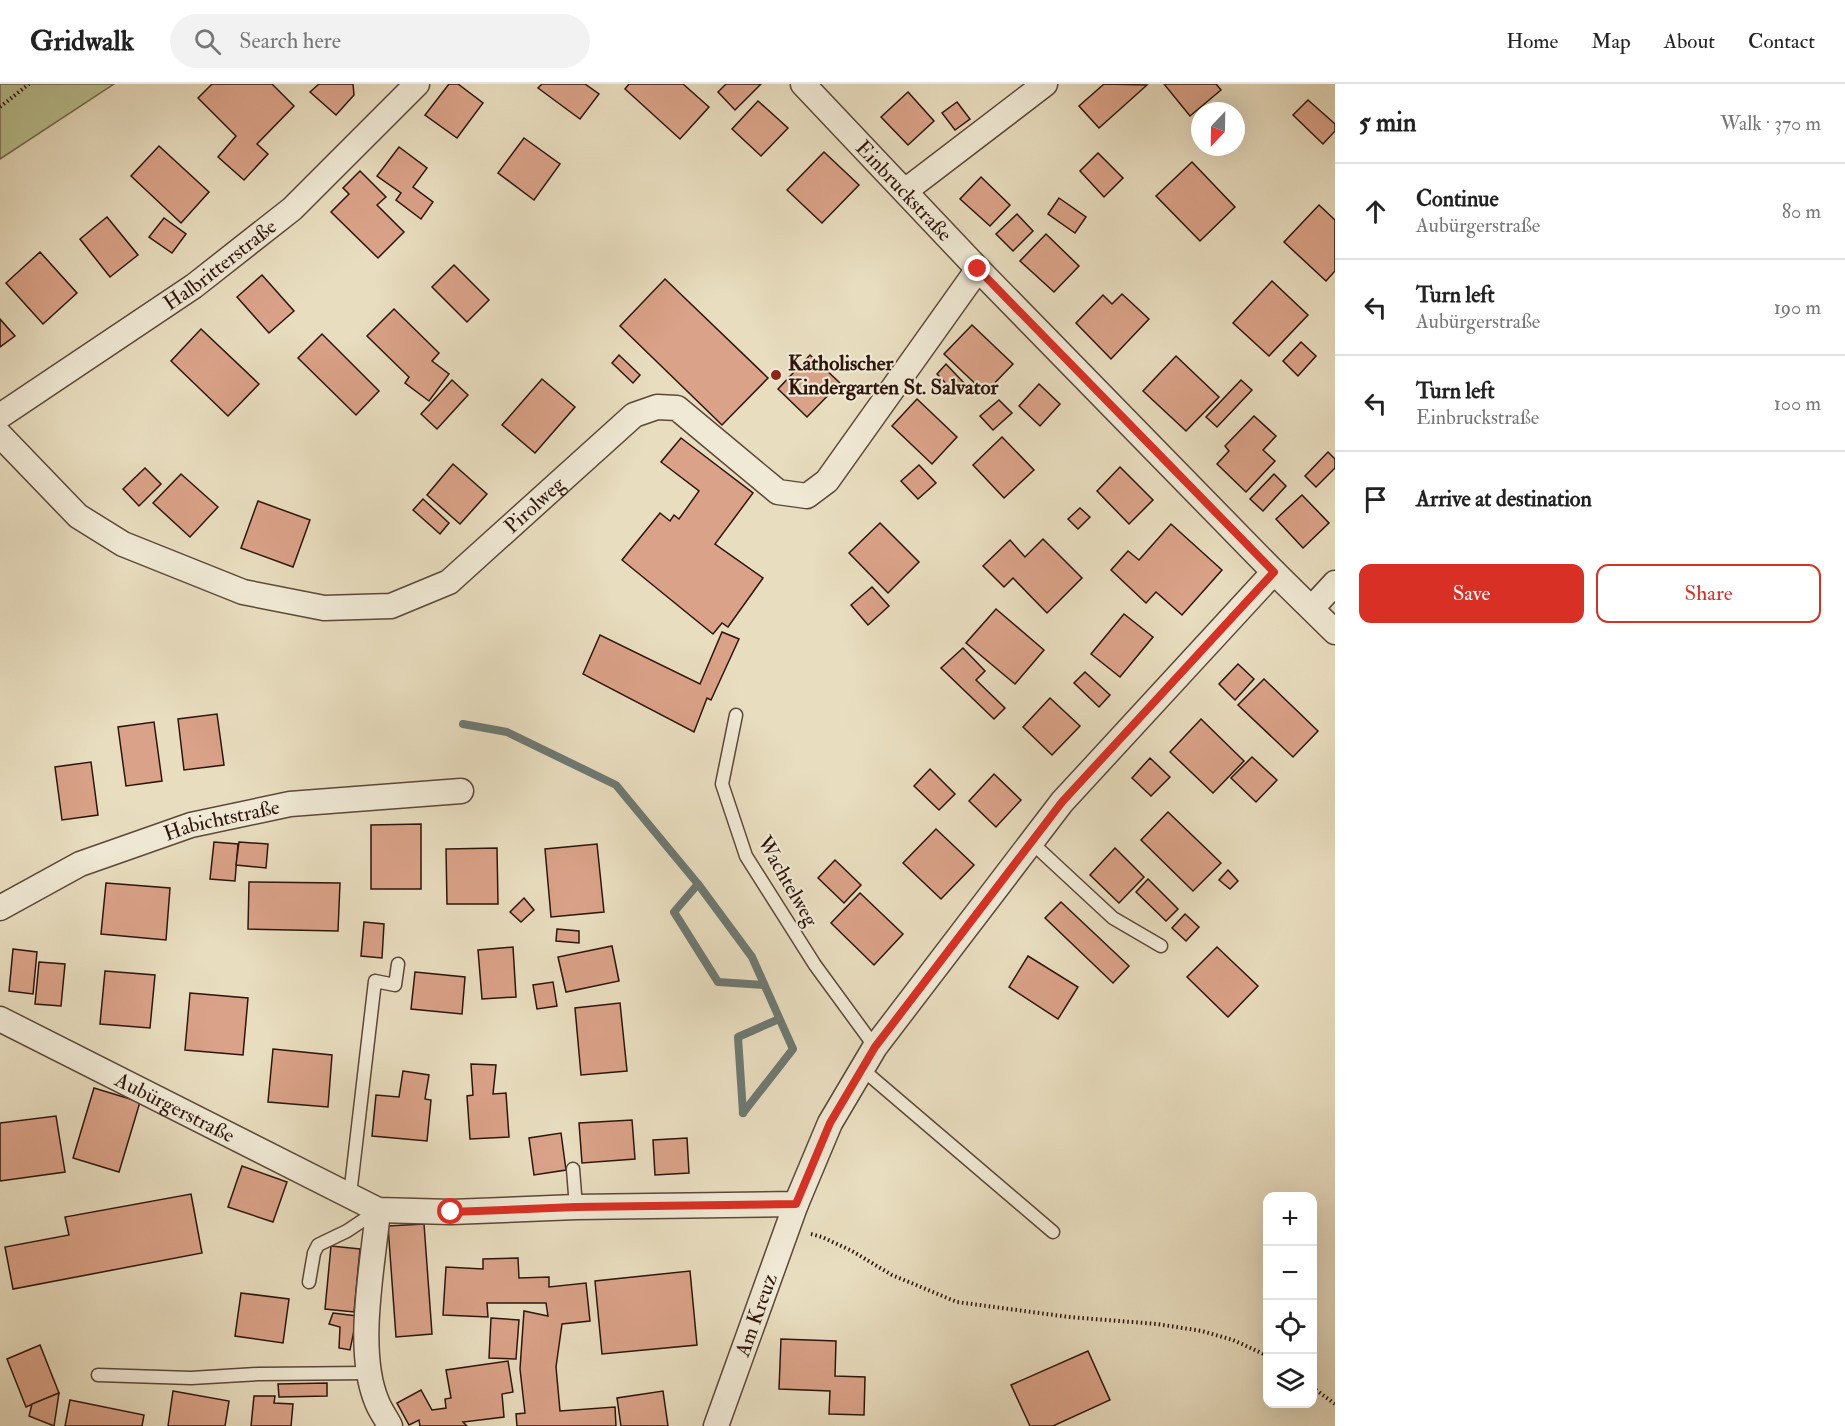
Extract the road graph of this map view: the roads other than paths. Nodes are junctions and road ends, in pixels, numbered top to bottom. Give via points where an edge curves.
1 (417, 84) edge
2 (803, 84) edge
3 (1045, 84) edge
4 (905, 190) junction
5 (978, 269) junction
6 (0, 420) edge
7 (1274, 572) junction
8 (1335, 583) edge
9 (1312, 608) junction
10 (1335, 632) edge
11 (736, 715) dead end
12 (461, 791) dead end
13 (1031, 842) junction
14 (0, 908) edge
15 (1161, 946) dead end
16 (398, 964) dead end
17 (0, 1019) edge
18 (875, 1047) junction
19 (862, 1069) junction
20 (573, 1169) dead end
21 (350, 1195) junction
22 (796, 1204) junction
23 (576, 1207) junction
24 (378, 1210) junction
25 (1053, 1232) dead end
26 (309, 1282) dead end
27 (369, 1372) junction
28 (98, 1375) dead end
29 (390, 1426) edge
30 (716, 1426) edge

1 - 6 street, Halbritterstraße via 292,209 194,286
2 - 4 street, Einbruckstraße
3 - 4 street
4 - 5 street, Einbruckstraße
5 - 6 street, Pirolweg via 827,481 807,496 778,492 677,408 657,407 634,415 449,582 391,606 324,608 243,592 123,544 78,516
5 - 7 street, Einbruckstraße
7 - 9 street, Einbruckstraße
7 - 13 street via 1062,802
8 - 9 street
9 - 10 street, Einbruckstraße
11 - 18 lane, Wachtelweg via 722,784 746,856 815,965
12 - 14 street, Habichtstraße via 290,804 192,825 80,864
13 - 15 lane via 1113,918
13 - 18 street
16 - 21 lane via 395,984 375,981
17 - 21 street, Aubürgerstraße
18 - 19 street
19 - 22 street via 830,1123
19 - 25 lane
20 - 23 lane
21 - 24 street, Aubürgerstraße
22 - 23 street, Aubürgerstraße
22 - 30 street, Am Kreuz
23 - 24 street, Aubürgerstraße via 451,1212
24 - 26 lane via 318,1245
24 - 27 street via 365,1337
27 - 28 lane via 191,1378
27 - 29 street via 377,1401

